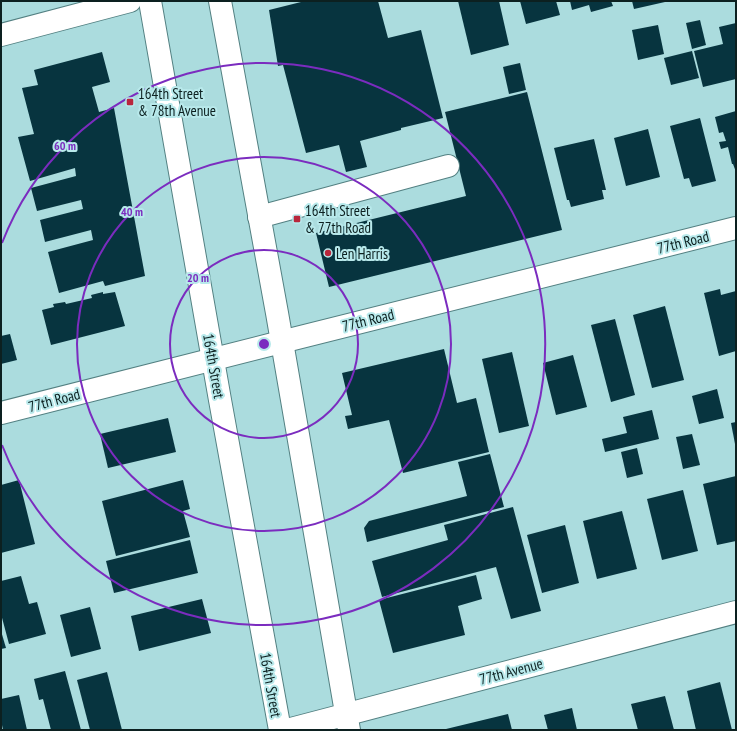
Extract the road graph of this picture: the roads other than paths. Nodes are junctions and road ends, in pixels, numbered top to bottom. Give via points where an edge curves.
1 (130, 1) edge
2 (150, 1) edge
3 (220, 1) edge
4 (1, 35) edge
5 (448, 166) dead end
6 (259, 217) junction
7 (736, 228) edge
8 (282, 342) junction
9 (213, 359) junction
10 (1, 414) edge
11 (736, 612) edge
12 (347, 722) edge
13 (280, 730) edge
14 (287, 730) edge

1 - 4 street
2 - 9 street, 164th Street
3 - 6 street
5 - 6 street
6 - 8 street
7 - 8 street, 77th Road
8 - 9 street, 77th Road
8 - 12 street
9 - 10 street, 77th Road
9 - 13 street, 164th Street
11 - 12 street, 77th Avenue
12 - 14 street, 77th Avenue

